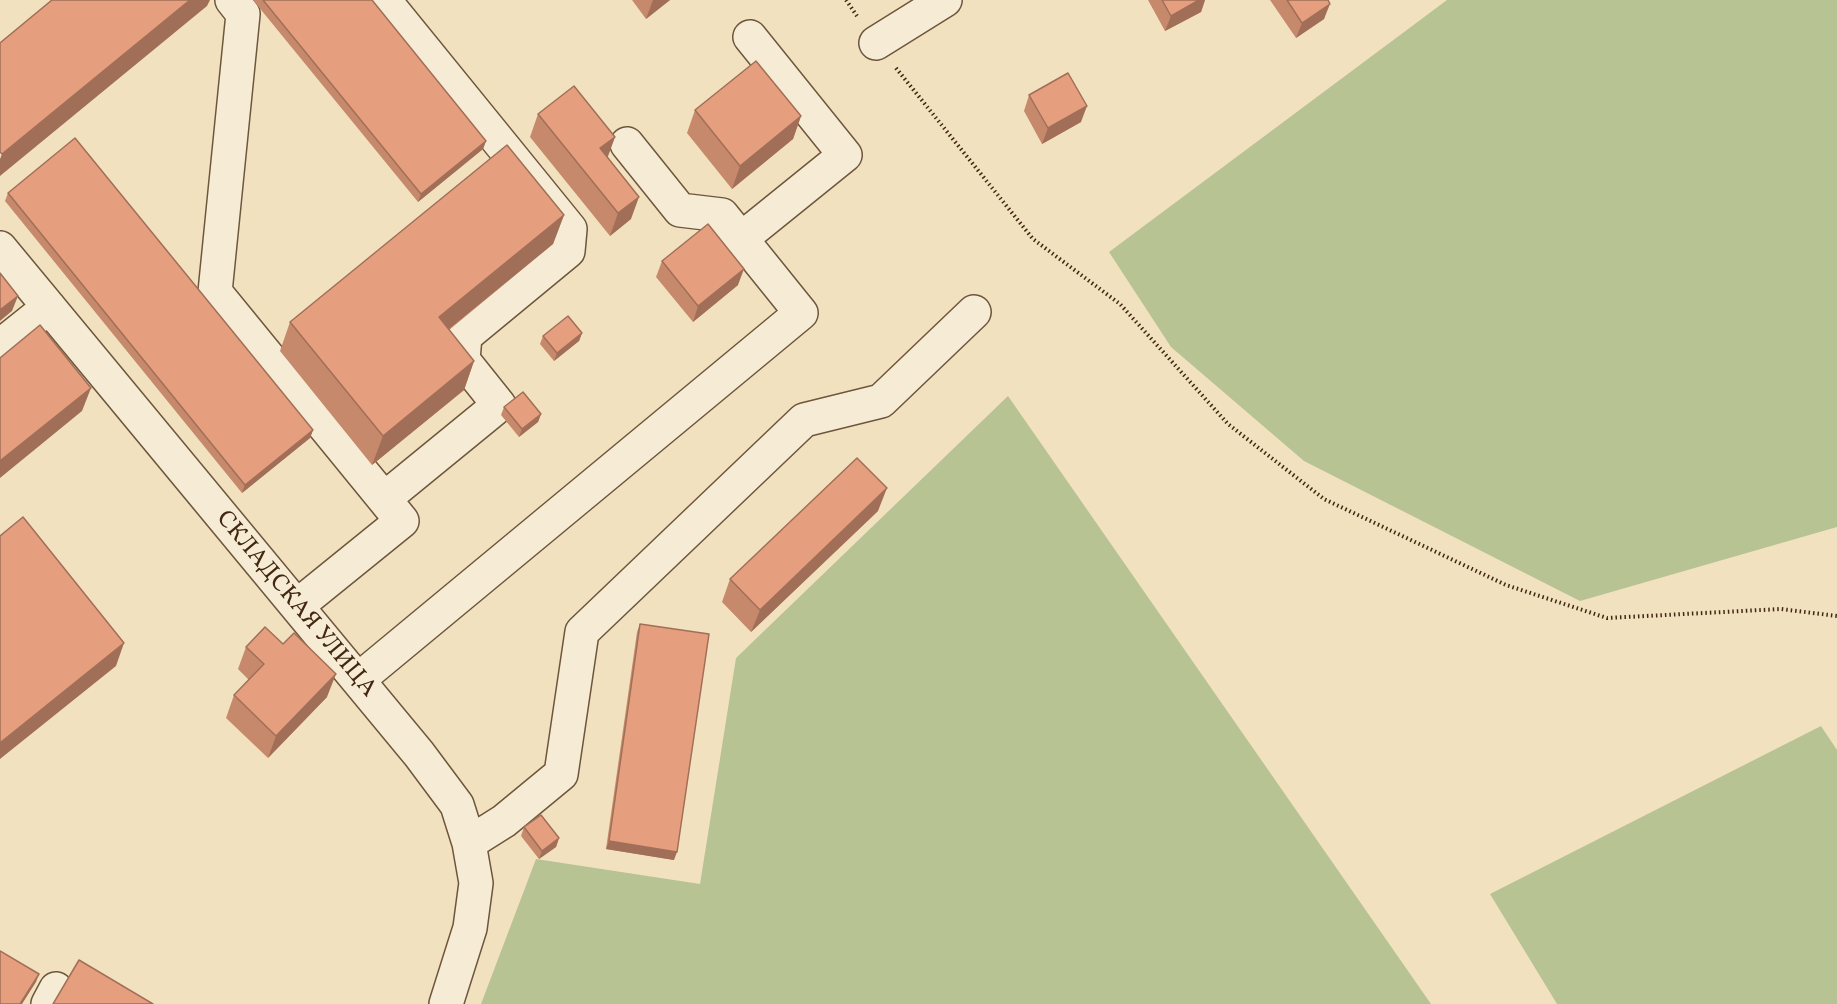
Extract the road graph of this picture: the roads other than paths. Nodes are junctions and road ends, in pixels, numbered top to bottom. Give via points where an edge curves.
1 (232, 0) edge
2 (384, 0) edge
3 (945, 0) edge
4 (750, 37) dead end
5 (876, 43) road end
6 (627, 144) dead end
7 (741, 239) junction
8 (0, 248) edge
9 (49, 307) junction
10 (974, 312) dead end
11 (0, 346) edge
12 (384, 499) junction
13 (297, 606) junction
14 (358, 680) junction
15 (469, 843) junction
16 (446, 1004) edge

1 - 12 street via 243,14 215,292
2 - 12 street via 570,229 568,251 465,336 463,360 499,405
3 - 5 street
4 - 7 street via 845,155
6 - 7 street via 680,210 722,215
7 - 14 street via 801,313
8 - 9 street, СКЛАДСКАЯ УЛИЦА
9 - 11 street
9 - 13 street, СКЛАДСКАЯ УЛИЦА
10 - 15 street via 881,401 804,420 582,632 561,774 504,821
12 - 13 street via 402,521
13 - 14 street, СКЛАДСКАЯ УЛИЦА
14 - 15 street, СКЛАДСКАЯ УЛИЦА via 457,805
15 - 16 street, СКЛАДСКАЯ УЛИЦА via 476,883 470,928

